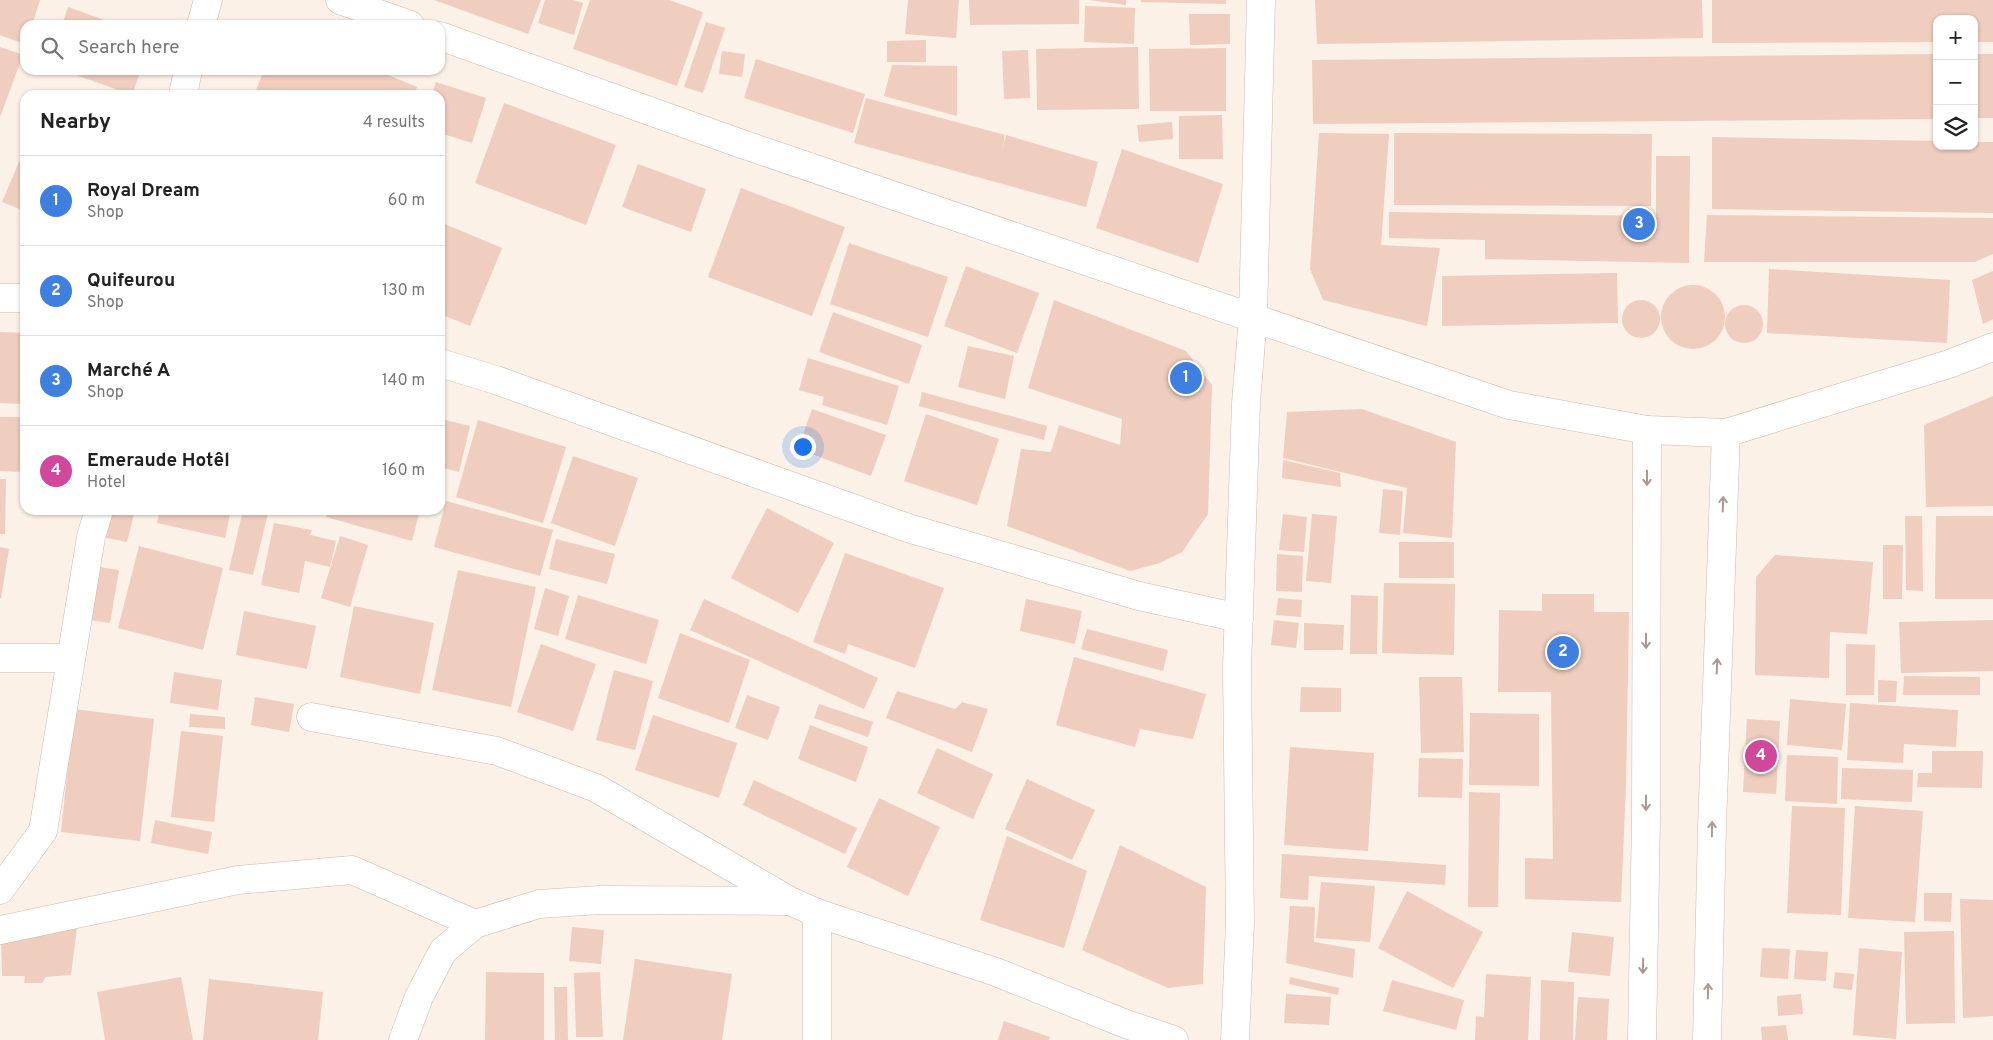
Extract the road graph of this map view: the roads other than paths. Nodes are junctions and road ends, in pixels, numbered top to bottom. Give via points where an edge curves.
1 (208, 0) edge
2 (340, 0) edge
3 (1261, 0) edge
4 (202, 20) edge
5 (396, 20) edge
6 (445, 38) edge
7 (187, 75) edge
8 (184, 90) edge
9 (0, 298) edge
10 (20, 298) edge
11 (1253, 316) junction
12 (1993, 347) edge
13 (445, 365) edge
14 (1647, 430) junction
15 (1726, 433) junction
16 (98, 515) edge
17 (1239, 618) junction
18 (0, 658) edge
19 (71, 658) junction
20 (311, 717) dead end
21 (0, 890) edge
22 (790, 901) junction
23 (817, 913) junction
24 (475, 924) junction
25 (0, 930) edge
26 (403, 1040) edge
27 (817, 1040) edge
28 (1174, 1040) edge
29 (1234, 1040) edge
30 (1642, 1040) edge
31 (1707, 1040) edge

1 - 4 street
2 - 5 street
3 - 11 street
6 - 11 street via 739,143
7 - 8 street
9 - 10 street
11 - 14 street via 1509,405
11 - 17 street via 1246,402
12 - 15 street via 1949,364
13 - 17 street via 908,528 1139,596
14 - 15 street
14 -> 30 street
31 -> 15 street
16 - 19 street
17 - 29 street via 1240,922
18 - 19 street
19 - 21 street via 43,831
20 - 22 street via 496,751 596,788
22 - 23 street
22 - 24 street via 670,899 539,904
23 - 27 street
23 - 28 street via 996,972
24 - 25 street via 352,870 238,880
24 - 26 street via 443,951 419,997

